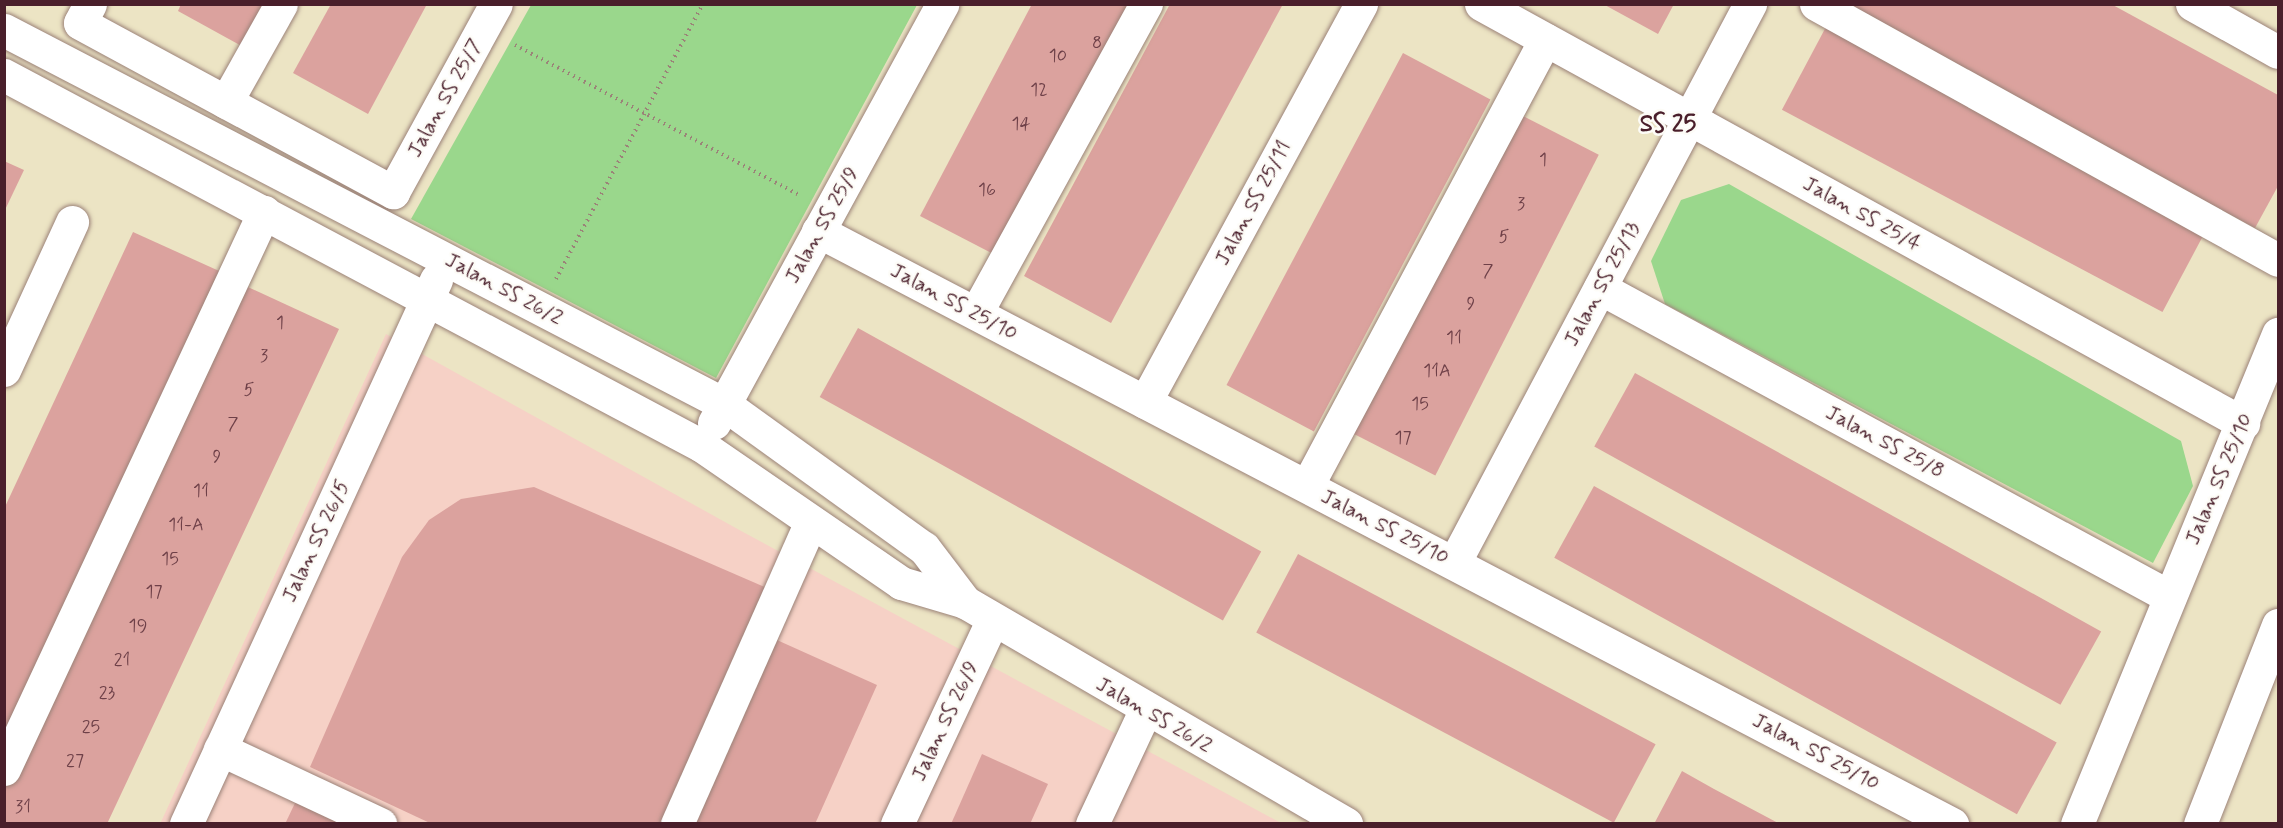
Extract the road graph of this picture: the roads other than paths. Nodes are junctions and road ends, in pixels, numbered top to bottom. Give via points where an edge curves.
1 (281, 4) edge
2 (942, 4) edge
3 (1146, 4) edge
4 (1361, 4) edge
5 (1481, 4) edge
6 (1750, 4) edge
7 (1816, 4) edge
8 (2192, 4) edge
9 (85, 14) edge
10 (490, 16) edge
11 (4, 30) edge
12 (1545, 40) junction
13 (2278, 52) edge
14 (4, 75) edge
15 (226, 102) junction
16 (1690, 119) junction
17 (264, 213) junction
18 (824, 221) junction
19 (72, 222) dead end
20 (445, 259) junction
21 (2278, 260) edge
22 (1600, 288) junction
23 (428, 300) junction
24 (976, 313) junction
25 (2278, 334) edge
26 (4, 370) edge
27 (1145, 402) junction
28 (724, 404) junction
29 (2243, 423) junction
30 (702, 446) junction
31 (1307, 486) junction
32 (810, 524) junction
33 (1454, 563) junction
34 (2170, 597) junction
35 (965, 602) junction
36 (993, 619) junction
37 (2278, 625) edge
38 (1144, 711) junction
39 (220, 749) junction
40 (4, 769) edge
41 (1342, 822) edge
42 (186, 824) edge
43 (380, 824) edge
44 (677, 824) edge
45 (897, 824) edge
46 (1092, 824) edge
47 (1952, 824) edge
48 (2077, 824) edge
49 (2200, 824) edge

1 - 15 street
2 - 18 street, Jalan SS 25/9
3 - 24 street
4 - 27 street, Jalan SS 25/11
5 - 12 street, Jalan SS 25/4
6 - 16 street, Jalan SS 25/13
7 - 21 street
8 - 13 street
9 - 15 street
10 - 15 street, Jalan SS 25/7 via 393,192
11 - 20 street, Jalan SS 26/2
12 - 16 street, Jalan SS 25/4
12 - 31 street
14 - 17 street, Jalan SS 26/2
16 - 22 street, Jalan SS 25/13
16 - 29 street, Jalan SS 25/4
17 - 23 street, Jalan SS 26/2
17 - 40 street
18 - 24 street, Jalan SS 25/10
18 - 28 street, Jalan SS 25/9
19 - 26 street
20 - 23 street, Jalan SS 26/5
20 - 28 street, Jalan SS 26/2
22 - 33 street, Jalan SS 25/13
22 - 34 street, Jalan SS 25/8
23 - 30 street, Jalan SS 26/2
23 - 39 street, Jalan SS 26/5
24 - 27 street, Jalan SS 25/10
25 - 29 street, Jalan SS 25/10
27 - 31 street, Jalan SS 25/10
28 - 30 street, Jalan SS 25/9
28 - 35 street, Jalan SS 26/2 via 924,548
29 - 34 street, Jalan SS 25/10
30 - 32 street, Jalan SS 26/2
31 - 33 street, Jalan SS 25/10
32 - 35 street, Jalan SS 26/2 via 901,583
32 - 44 street
33 - 47 street, Jalan SS 25/10
34 - 48 street, Jalan SS 25/10
35 - 36 street, Jalan SS 26/2
36 - 38 street, Jalan SS 26/2
36 - 45 street, Jalan SS 26/9
37 - 49 street
38 - 41 street, Jalan SS 26/2
38 - 46 street
39 - 42 street, Jalan SS 26/5
39 - 43 street

